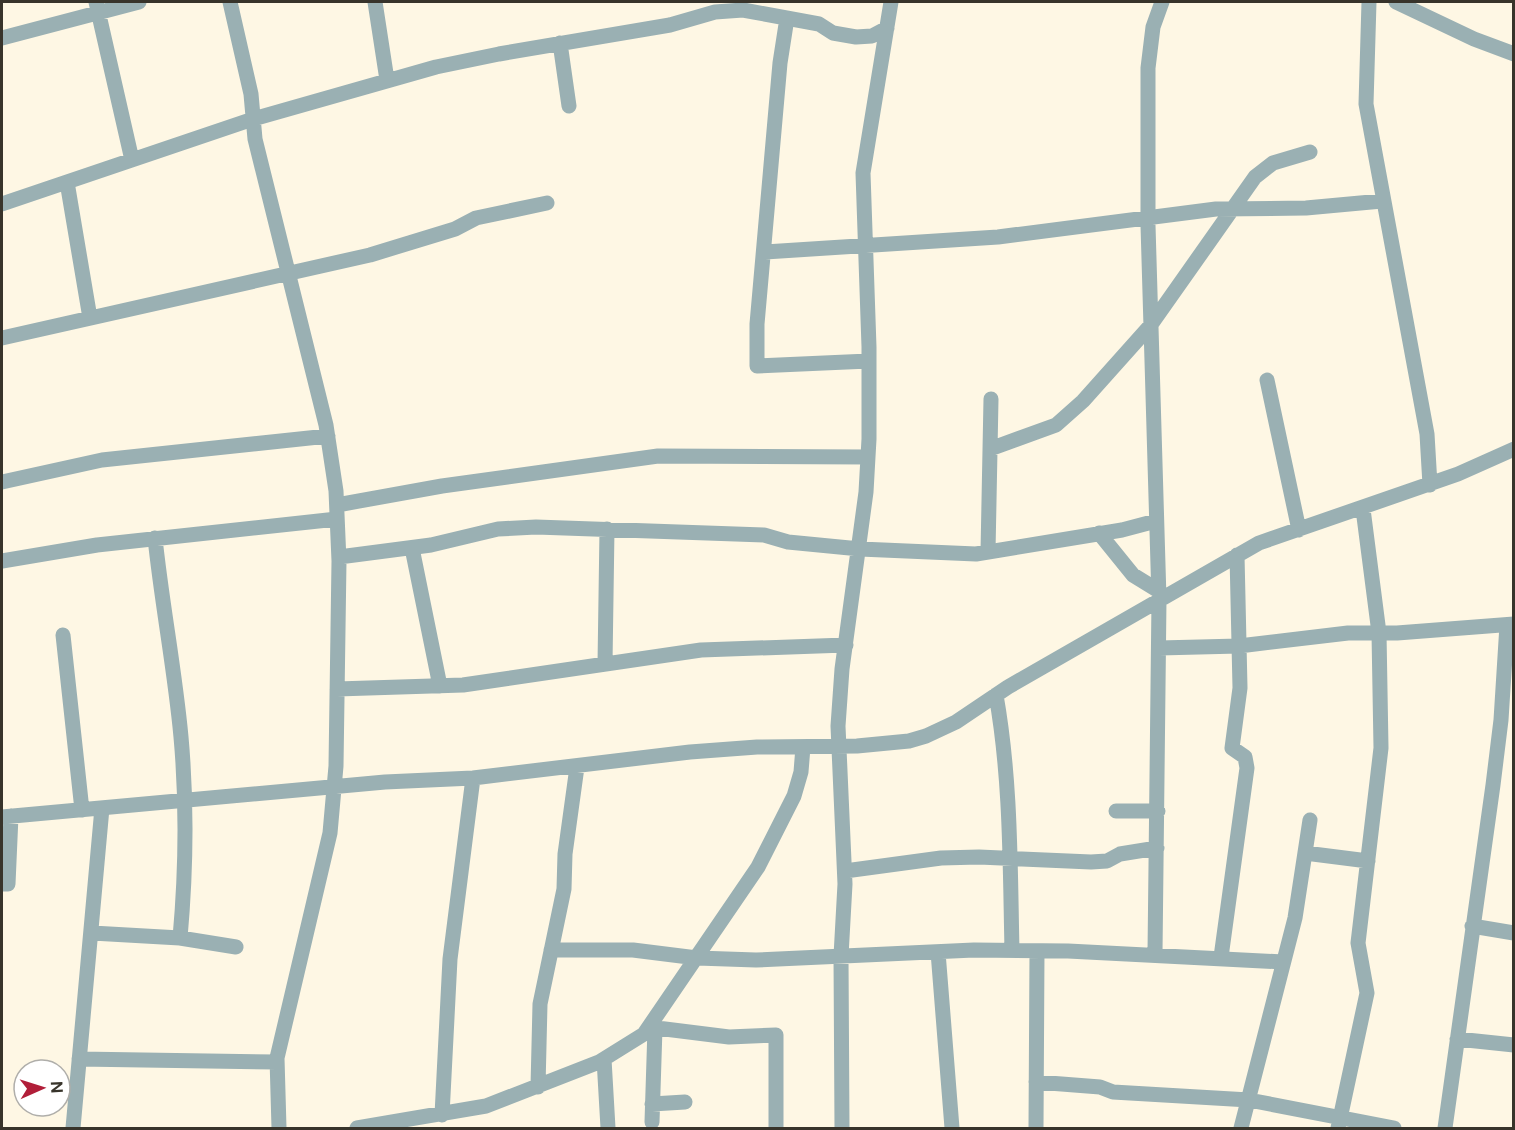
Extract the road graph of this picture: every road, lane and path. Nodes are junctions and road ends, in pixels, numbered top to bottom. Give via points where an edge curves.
1 (139, 2) edge
2 (230, 2) edge
3 (375, 2) edge
4 (891, 2) edge
5 (1162, 2) edge
6 (1369, 2) edge
7 (1396, 2) edge
8 (98, 8) edge
9 (788, 18) junction
10 (887, 28) junction
11 (2, 38) edge
12 (560, 43) junction
13 (1514, 54) edge
14 (387, 80) junction
15 (569, 106) dead end
16 (253, 119) junction
17 (1310, 152) dead end
18 (132, 160) junction
19 (66, 182) junction
20 (1382, 201) junction
21 (547, 203) dead end
22 (2, 204) edge
23 (1231, 209) junction
24 (1148, 219) junction
25 (866, 245) junction
26 (765, 252) junction
27 (288, 275) junction
28 (90, 318) junction
29 (1150, 326) junction
30 (2, 338) edge
31 (869, 361) junction
32 (1267, 380) dead end
33 (991, 399) dead end
34 (328, 436) junction
35 (990, 449) junction
36 (1514, 449) edge
37 (868, 457) junction
38 (2, 482) edge
39 (1430, 484) junction
40 (1363, 509) junction
41 (337, 512) junction
42 (1156, 521) junction
43 (607, 529) junction
44 (1299, 530) junction
45 (1099, 533) junction
46 (155, 538) junction
47 (412, 548) junction
48 (860, 549) junction
49 (988, 552) junction
50 (1237, 555) junction
51 (339, 557) junction
52 (2, 561) edge
53 (1159, 595) junction
54 (1510, 624) edge
55 (1379, 633) junction
56 (63, 635) dead end
57 (846, 645) junction
58 (1239, 646) junction
59 (1159, 648) junction
60 (605, 664) junction
61 (440, 686) junction
62 (337, 689) junction
63 (996, 695) junction
64 (1507, 720) edge
65 (839, 746) junction
66 (803, 747) junction
67 (577, 766) junction
68 (473, 778) junction
69 (334, 787) junction
70 (184, 801) junction
71 (102, 808) junction
72 (82, 810) junction
73 (1116, 811) dead end
74 (1158, 811) junction
75 (6, 816) edge
76 (1310, 820) dead end
77 (1157, 848) junction
78 (1305, 853) junction
79 (1010, 858) junction
80 (1368, 861) junction
81 (845, 871) junction
82 (2, 884) edge
83 (1472, 926) junction
84 (92, 933) junction
85 (1514, 933) edge
86 (180, 938) junction
87 (236, 947) dead end
88 (551, 950) junction
89 (1012, 950) junction
90 (938, 951) junction
91 (1037, 951) junction
92 (1155, 954) junction
93 (841, 956) junction
94 (1221, 957) junction
95 (697, 958) junction
96 (1283, 962) junction
97 (652, 1028) junction
98 (1457, 1039) junction
99 (1514, 1045) edge
100 (80, 1059) junction
101 (604, 1059) junction
102 (277, 1062) junction
103 (1036, 1082) junction
104 (538, 1087) junction
105 (1249, 1100) junction
106 (686, 1102) dead end
107 (652, 1104) junction
108 (442, 1115) junction
109 (652, 1122) dead end
110 (1339, 1124) edge
111 (73, 1128) edge
112 (279, 1128) edge
113 (357, 1128) edge
114 (608, 1128) edge
115 (776, 1128) edge
116 (842, 1128) edge
117 (952, 1128) edge
118 (1036, 1128) edge
119 (1241, 1128) edge
120 (1394, 1128) edge
121 (1445, 1128) edge

1 - 8 street
2 - 16 street
3 - 14 street
4 - 10 street
5 - 24 street via 1153,27 1148,68
6 - 20 street via 1366,104
7 - 13 street
8 - 11 street
8 - 18 street
9 - 10 street via 856,37 872,36
9 - 12 street via 743,10 715,12 670,25
9 - 26 street via 780,63
10 - 25 street via 863,173
12 - 14 street
12 - 15 street
14 - 16 street
16 - 18 street
16 - 27 street
17 - 23 street via 1273,163 1255,177
18 - 19 street
19 - 22 street
19 - 28 street
20 - 23 street
20 - 39 street via 1427,434
21 - 27 street via 476,218 455,229 370,255
23 - 24 street
23 - 29 street
24 - 25 street via 998,237
24 - 29 street
25 - 26 street
25 - 31 street
26 - 31 street via 757,366
27 - 28 street
27 - 34 street
28 - 30 street
29 - 35 street via 1083,401 1056,425
29 - 42 street
31 - 37 street
32 - 44 street
33 - 35 street
34 - 38 street via 102,460
34 - 41 street
35 - 49 street
36 - 39 street
37 - 41 street via 658,456 442,486
37 - 48 street
39 - 40 street
40 - 44 street
40 - 55 street
41 - 46 street
41 - 51 street
42 - 45 street
42 - 53 street
43 - 47 street via 498,529
43 - 48 street via 765,535 788,542
43 - 60 street
44 - 50 street
45 - 49 street
45 - 53 street via 1133,575
46 - 52 street
46 - 70 street via 181,737
47 - 51 street
47 - 61 street
48 - 49 street
48 - 57 street
50 - 53 street
50 - 58 street
51 - 62 street
53 - 59 street
53 - 63 street
54 - 55 street
54 - 64 street
55 - 58 street
55 - 80 street via 1382,748
56 - 72 street
57 - 60 street via 701,650
57 - 65 street
58 - 59 street
58 - 94 street via 1240,687 1232,748 1245,757 1247,768
59 - 74 street
60 - 61 street
61 - 62 street
62 - 69 street
63 - 65 street via 956,722 926,736 909,741
63 - 79 street via 1002,727
64 - 83 street
65 - 66 street
65 - 81 street
66 - 67 street via 690,752
66 - 95 street via 801,772 783,821 758,867
67 - 68 street
67 - 88 street via 564,889
68 - 69 street
68 - 108 street via 450,959
69 - 70 street
69 - 102 street via 330,833
70 - 71 street
70 - 86 street via 187,863
71 - 72 street
71 - 84 street
72 - 75 street
73 - 74 street
74 - 77 street
75 - 82 street via 8,884
76 - 78 street
77 - 79 street via 1091,862
77 - 92 street
78 - 80 street
78 - 96 street via 1295,918
79 - 81 street via 941,858
79 - 89 street
80 - 110 street via 1358,943 1367,993
81 - 93 street
83 - 85 street
83 - 98 street
84 - 86 street
84 - 100 street
86 - 87 street
88 - 95 street via 633,950
88 - 104 street via 540,1004
89 - 90 street
89 - 91 street
90 - 93 street
90 - 117 street
91 - 92 street
91 - 103 street
92 - 94 street
93 - 95 street
93 - 116 street
94 - 96 street
95 - 97 street
96 - 105 street
97 - 101 street
97 - 107 street
97 - 115 street via 729,1037 776,1035
98 - 99 street
98 - 121 street
100 - 102 street
100 - 111 street
101 - 104 street
101 - 114 street
102 - 112 street
103 - 105 street via 1100,1087 1113,1092
103 - 118 street
104 - 108 street via 486,1106
105 - 110 street
105 - 119 street
106 - 107 street
107 - 109 street
108 - 113 street
110 - 120 street

